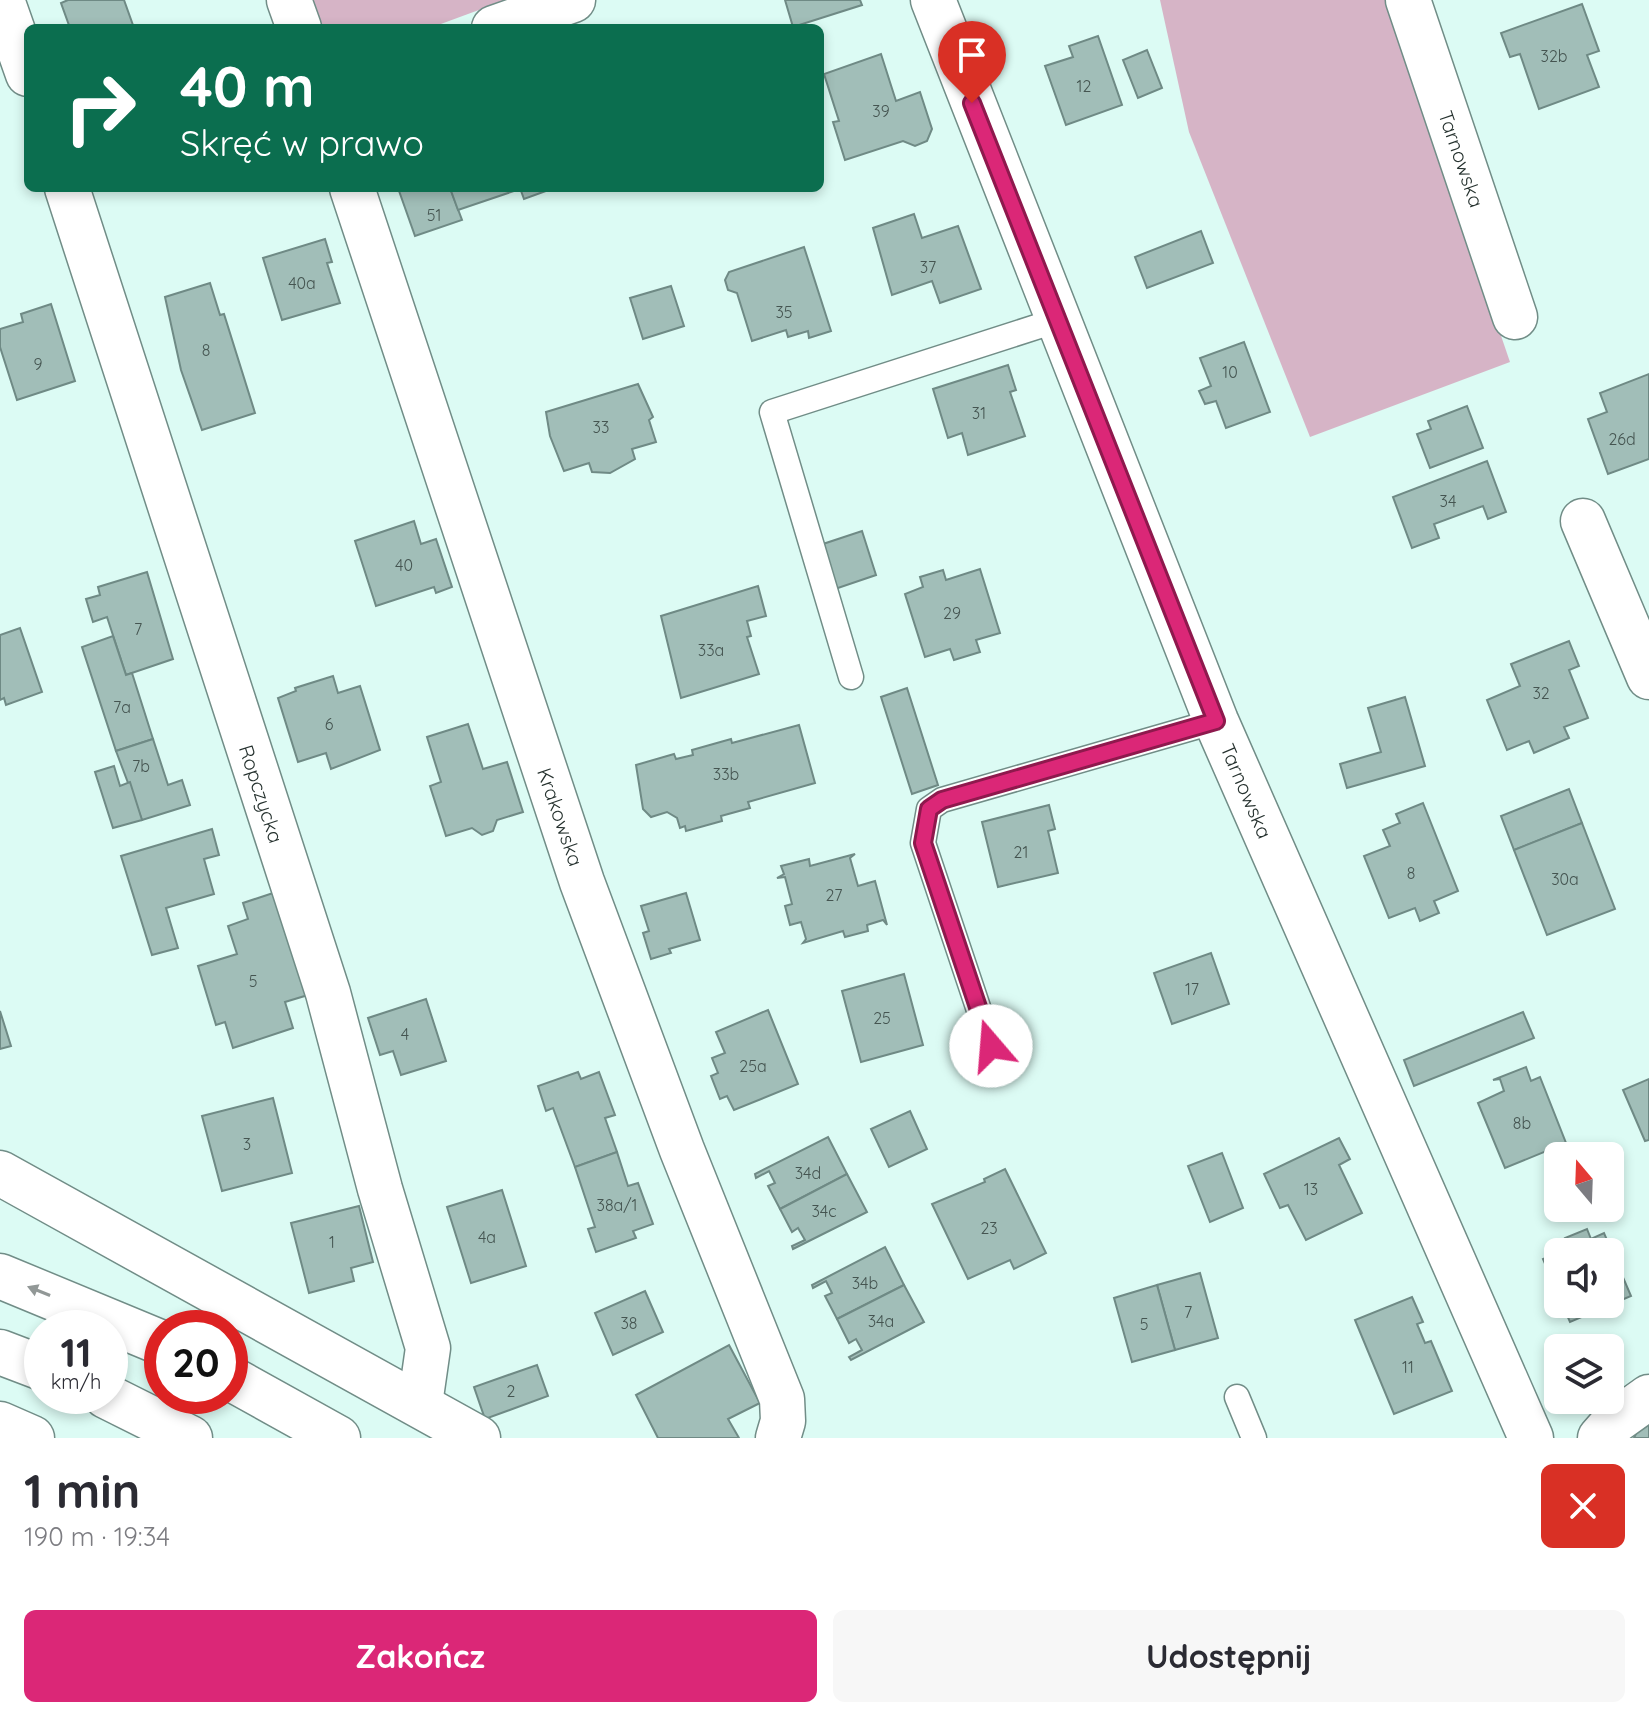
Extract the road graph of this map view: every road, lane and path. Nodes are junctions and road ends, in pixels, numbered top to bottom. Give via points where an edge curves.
1 (2, 0) edge
2 (289, 0) edge
3 (573, 0) edge
4 (933, 0) edge
5 (1408, 0) edge
6 (298, 24) edge
7 (505, 24) edge
8 (24, 63) edge
9 (68, 192) edge
10 (353, 192) edge
11 (1515, 317) dead end
12 (1058, 320) junction
13 (1583, 521) dead end
14 (851, 677) dead end
15 (1649, 677) edge
16 (1216, 721) junction
17 (991, 1046) dead end
18 (0, 1173) edge
19 (0, 1276) edge
20 (144, 1336) edge
21 (0, 1352) edge
22 (24, 1361) edge
23 (248, 1388) edge
24 (1237, 1397) dead end
25 (1649, 1397) edge
26 (420, 1404) junction
27 (128, 1407) edge
28 (0, 1424) edge
29 (32, 1438) edge
30 (190, 1438) edge
31 (338, 1438) edge
32 (478, 1438) edge
33 (778, 1438) edge
34 (1254, 1438) edge
35 (1531, 1438) edge
36 (1600, 1438) edge

1 - 8 street
2 - 6 street
3 - 7 street
4 - 12 street, Tarnowska
5 - 11 street, Tarnowska
9 - 26 street, Ropczycka via 328,993 428,1348
10 - 33 street, Krakowska via 582,882 782,1399
12 - 14 lane via 772,412
12 - 16 street, Tarnowska
13 - 15 street
16 - 17 lane via 942,800 929,809 923,843
16 - 35 street, Tarnowska
18 - 26 street
20 -> 19 street
21 - 22 street
23 - 31 street
24 - 34 lane
25 - 36 street
26 - 32 street
27 - 30 street
28 - 29 street

